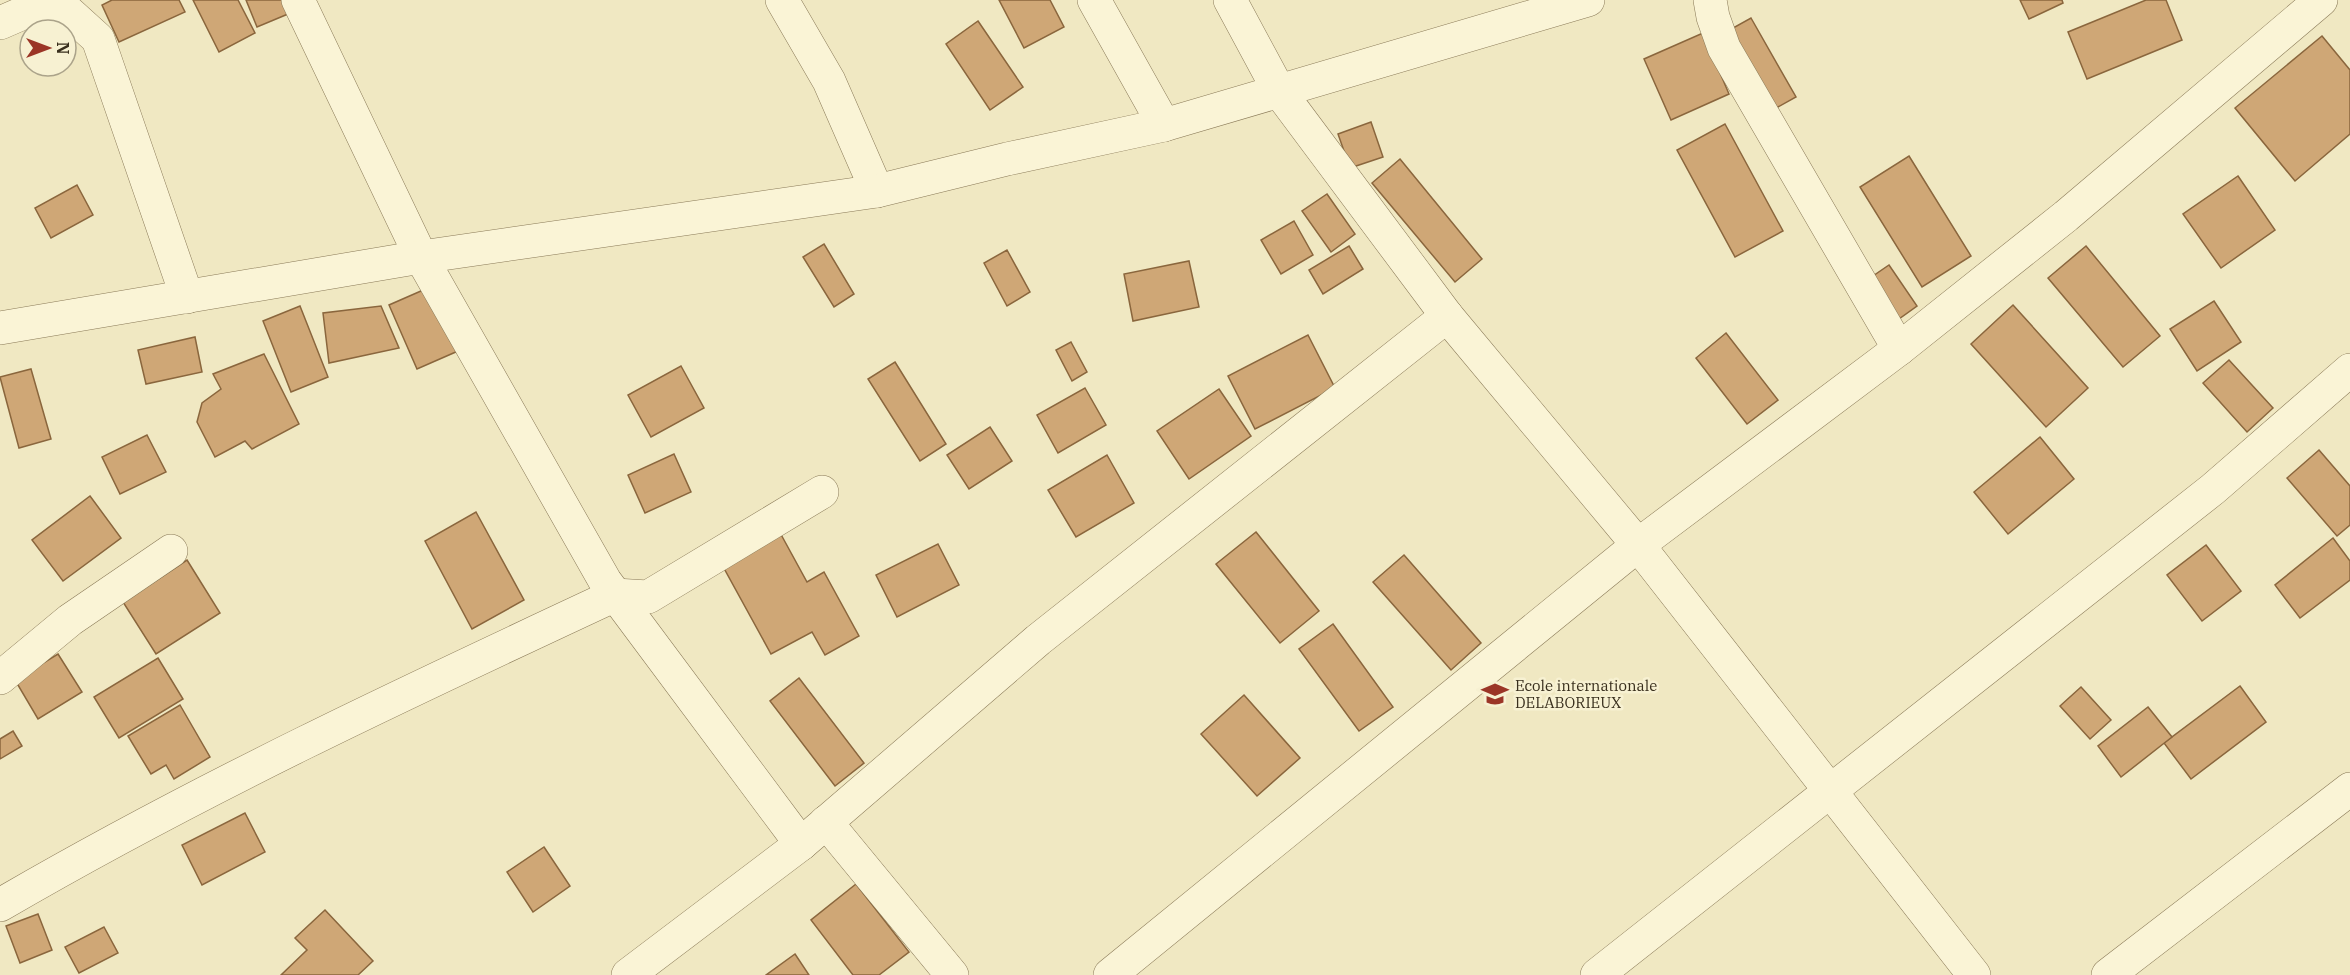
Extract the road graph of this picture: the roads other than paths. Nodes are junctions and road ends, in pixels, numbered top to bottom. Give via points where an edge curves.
1 (298, 0) edge
2 (782, 0) edge
3 (1094, 0) edge
4 (1230, 0) edge
5 (1588, 0) edge
6 (1710, 0) edge
7 (2321, 0) edge
8 (0, 23) edge
9 (1279, 92) junction
10 (1164, 125) junction
11 (877, 190) junction
12 (421, 257) junction
13 (187, 297) junction
14 (1447, 316) junction
15 (0, 328) edge
16 (1899, 349) junction
17 (2350, 370) edge
18 (822, 492) dead end
19 (1638, 545) junction
20 (171, 550) dead end
21 (615, 595) junction
22 (0, 678) edge
23 (2350, 789) edge
24 (1832, 790) junction
25 (826, 822) junction
26 (801, 844) junction
27 (0, 905) edge
28 (628, 975) edge
29 (952, 975) edge
30 (1110, 975) edge
31 (1597, 975) edge
32 (1974, 975) edge
33 (2108, 975) edge

1 - 12 street
2 - 11 street via 829,81
3 - 10 street
4 - 9 street
5 - 9 street
6 - 16 street via 1725,48
7 - 16 street via 2066,216
8 - 13 street via 23,13 66,10 98,39
9 - 10 street
9 - 14 street
10 - 11 street
11 - 12 street
12 - 13 street
12 - 21 street
13 - 15 street
14 - 19 street
14 - 25 street via 1038,640
16 - 19 street
17 - 24 street via 2213,489
18 - 21 street via 648,597
19 - 24 street
19 - 30 street
20 - 22 street via 70,620
21 - 26 street
21 - 27 street via 322,732 150,819
23 - 33 street
24 - 31 street
24 - 32 street
25 - 26 street
25 - 29 street
26 - 28 street

